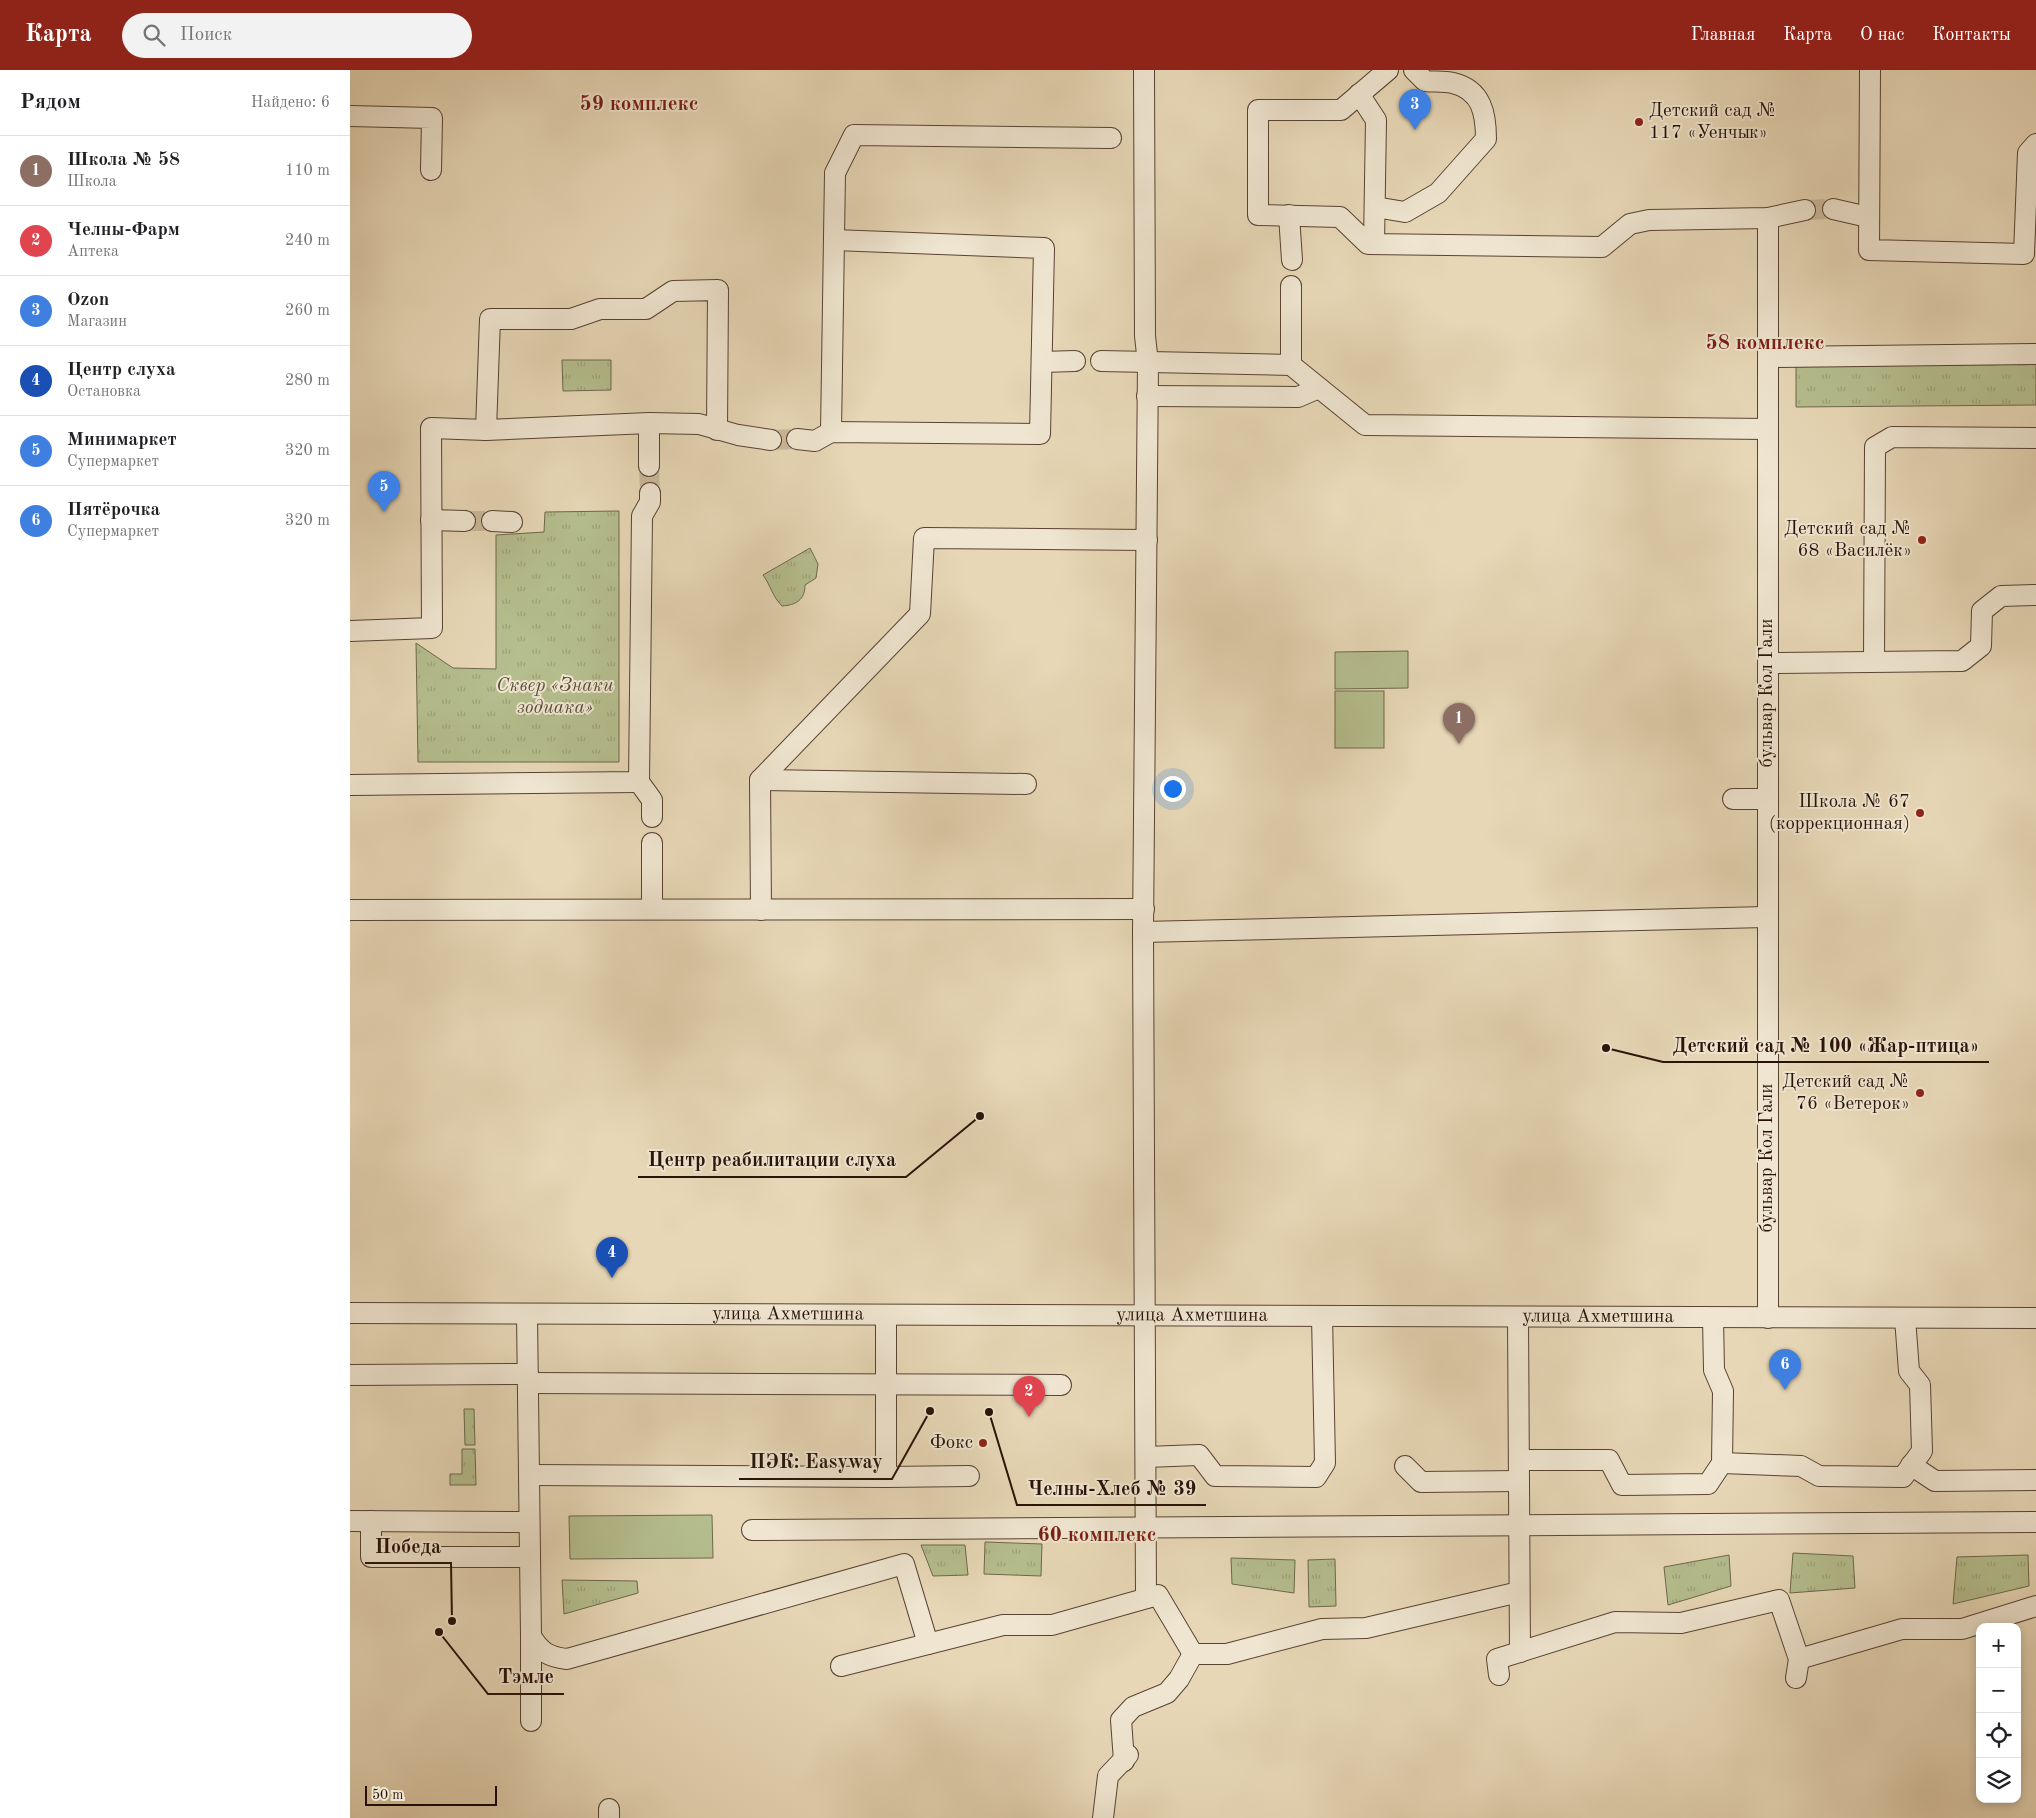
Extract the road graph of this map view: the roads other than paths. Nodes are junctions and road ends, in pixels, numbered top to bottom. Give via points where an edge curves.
1 (1144, 70) edge
2 (1388, 70) edge
3 (1414, 70) edge
4 (1870, 70) edge
5 (1359, 94) junction
6 (350, 116) edge
7 (1111, 138) dead end
8 (2036, 144) edge
9 (431, 170) dead end
10 (1375, 207) junction
11 (1833, 209) tunnel mouth
12 (1805, 210) tunnel mouth
13 (1289, 215) junction
14 (1868, 217) junction
15 (1768, 218) junction
16 (834, 240) junction
17 (1374, 244) junction
18 (1292, 260) dead end
19 (1291, 286) dead end
20 (2036, 354) edge
21 (1768, 357) junction
22 (1074, 361) dead end
23 (1101, 361) dead end
24 (1042, 362) junction
25 (1148, 363) junction
26 (1291, 365) junction
27 (1319, 388) junction
28 (1147, 396) junction
29 (649, 423) junction
30 (1768, 429) junction
31 (486, 430) junction
32 (717, 430) junction
33 (831, 432) junction
34 (2036, 438) edge
35 (797, 439) tunnel mouth
36 (771, 440) tunnel mouth
37 (649, 466) tunnel mouth
38 (650, 493) tunnel mouth
39 (431, 520) junction
40 (465, 521) tunnel mouth
41 (492, 521) tunnel mouth
42 (512, 522) dead end
43 (1147, 540) junction
44 (2036, 595) edge
45 (350, 631) edge
46 (1874, 661) junction
47 (1768, 663) junction
48 (760, 780) junction
49 (639, 782) junction
50 (1026, 784) dead end
51 (350, 785) edge
52 (1733, 799) dead end
53 (1766, 799) junction
54 (652, 817) dead end
55 (652, 843) dead end
56 (652, 909) junction
57 (1144, 909) junction
58 (350, 910) edge
59 (762, 910) junction
60 (1766, 917) junction
61 (1143, 932) junction
62 (350, 1313) edge
63 (527, 1314) junction
64 (886, 1315) junction
65 (1146, 1316) junction
66 (1322, 1316) junction
67 (1518, 1317) junction
68 (1713, 1318) junction
69 (1768, 1318) junction
70 (1905, 1318) junction
71 (2036, 1318) edge
72 (350, 1375) edge
73 (528, 1378) junction
74 (886, 1384) junction
75 (1060, 1386) dead end
76 (1146, 1457) junction
77 (1519, 1460) junction
78 (1722, 1463) junction
79 (1405, 1466) dead end
80 (1911, 1466) junction
81 (529, 1475) junction
82 (969, 1476) dead end
83 (886, 1477) junction
84 (2036, 1480) edge
85 (1519, 1481) junction
86 (350, 1522) edge
87 (371, 1522) junction
88 (529, 1522) junction
89 (2036, 1522) edge
90 (1519, 1525) junction
91 (1146, 1528) junction
92 (752, 1530) dead end
93 (530, 1557) junction
94 (1519, 1592) junction
95 (1146, 1598) junction
96 (2036, 1606) edge
97 (531, 1636) junction
98 (928, 1644) junction
99 (1520, 1652) junction
100 (1193, 1654) junction
101 (841, 1666) dead end
102 (1499, 1674) dead end
103 (531, 1721) dead end
104 (1103, 1818) edge

1 - 25 street via 1145,336
2 - 5 street
3 - 10 street via 1425,82 1454,83 1472,93 1483,105 1486,139 1438,193 1404,212
4 - 14 street
5 - 10 street via 1376,120
5 - 13 street via 1340,110 1258,110 1258,215
6 - 9 street via 432,118
7 - 16 street via 854,136 835,173
8 - 14 street via 2028,153 2024,254 1869,250
10 - 17 street
11 - 14 street
12 - 15 street
13 - 17 street via 1340,216 1368,244
13 - 18 street
15 - 17 street via 1649,220 1630,224 1602,247
15 - 21 street, бульвар Кол Гали
16 - 24 street via 1044,248
16 - 33 street
19 - 26 street
20 - 21 street
21 - 30 street, бульвар Кол Гали
22 - 24 street
23 - 25 street
24 - 33 street via 1040,434
25 - 26 street
25 - 28 street
26 - 27 street
27 - 28 street via 1298,397
27 - 30 street via 1365,425
28 - 43 street
29 - 31 street
29 - 32 street via 699,424
29 - 37 street
30 - 47 street, бульвар Кол Гали
31 - 32 street via 490,319 572,319 600,309 646,309 673,291 718,290
31 - 39 street via 431,428
32 - 36 street
33 - 35 street via 815,441
34 - 46 street via 1892,437 1875,447
38 - 49 street via 650,502 642,516
39 - 40 street
39 - 45 street via 432,628
41 - 42 street
43 - 48 street via 924,538 920,614
43 - 57 street
44 - 46 street via 2001,596 1982,610 1981,646 1962,660
46 - 47 street
47 - 53 street, бульвар Кол Гали
48 - 50 street
48 - 59 street
49 - 51 street
49 - 54 street via 652,800
52 - 53 street
53 - 60 street, бульвар Кол Гали
55 - 56 street
56 - 58 street
56 - 59 street
57 - 59 street
57 - 61 street
60 - 61 street
60 - 69 street, бульвар Кол Гали
61 - 65 street via 1143,1266
62 - 63 street, улица Ахметшина
63 - 64 street, улица Ахметшина
63 - 73 street
64 - 65 street, улица Ахметшина
64 - 74 street
65 - 66 street, улица Ахметшина
65 - 76 street
66 - 67 street, улица Ахметшина
66 - 76 street via 1325,1463 1316,1477 1216,1476 1199,1455
67 - 68 street, улица Ахметшина
67 - 77 street
68 - 69 street, улица Ахметшина
68 - 78 street via 1714,1370 1723,1391
69 - 70 street, улица Ахметшина
70 - 71 street, улица Ахметшина
70 - 80 street via 1909,1371 1920,1385 1922,1451
72 - 73 street
73 - 74 street
73 - 81 street
74 - 75 street
74 - 83 street
76 - 91 street
77 - 78 street via 1609,1460 1622,1485 1708,1484
77 - 85 street
78 - 80 street via 1801,1466 1819,1476 1903,1477
79 - 85 street via 1421,1482
80 - 84 street via 1935,1481
81 - 83 street
81 - 88 street
82 - 83 street
85 - 90 street
86 - 87 street
87 - 88 street
87 - 93 street via 371,1557
88 - 93 street
89 - 90 street
90 - 91 street
90 - 94 street
91 - 92 street
91 - 95 street
93 - 97 street
94 - 99 street
94 - 100 street via 1366,1628 1322,1629 1227,1654
95 - 98 street via 1052,1625 1003,1625
95 - 100 street via 1158,1595
96 - 99 street via 1962,1629 1902,1629 1797,1668 1779,1600 1681,1623 1615,1622
97 - 98 street via 538,1649 551,1658 567,1659 904,1564
97 - 103 street
98 - 101 street
99 - 102 street via 1497,1659
100 - 104 street via 1167,1693 1133,1707 1121,1720 1126,1758 1108,1776

